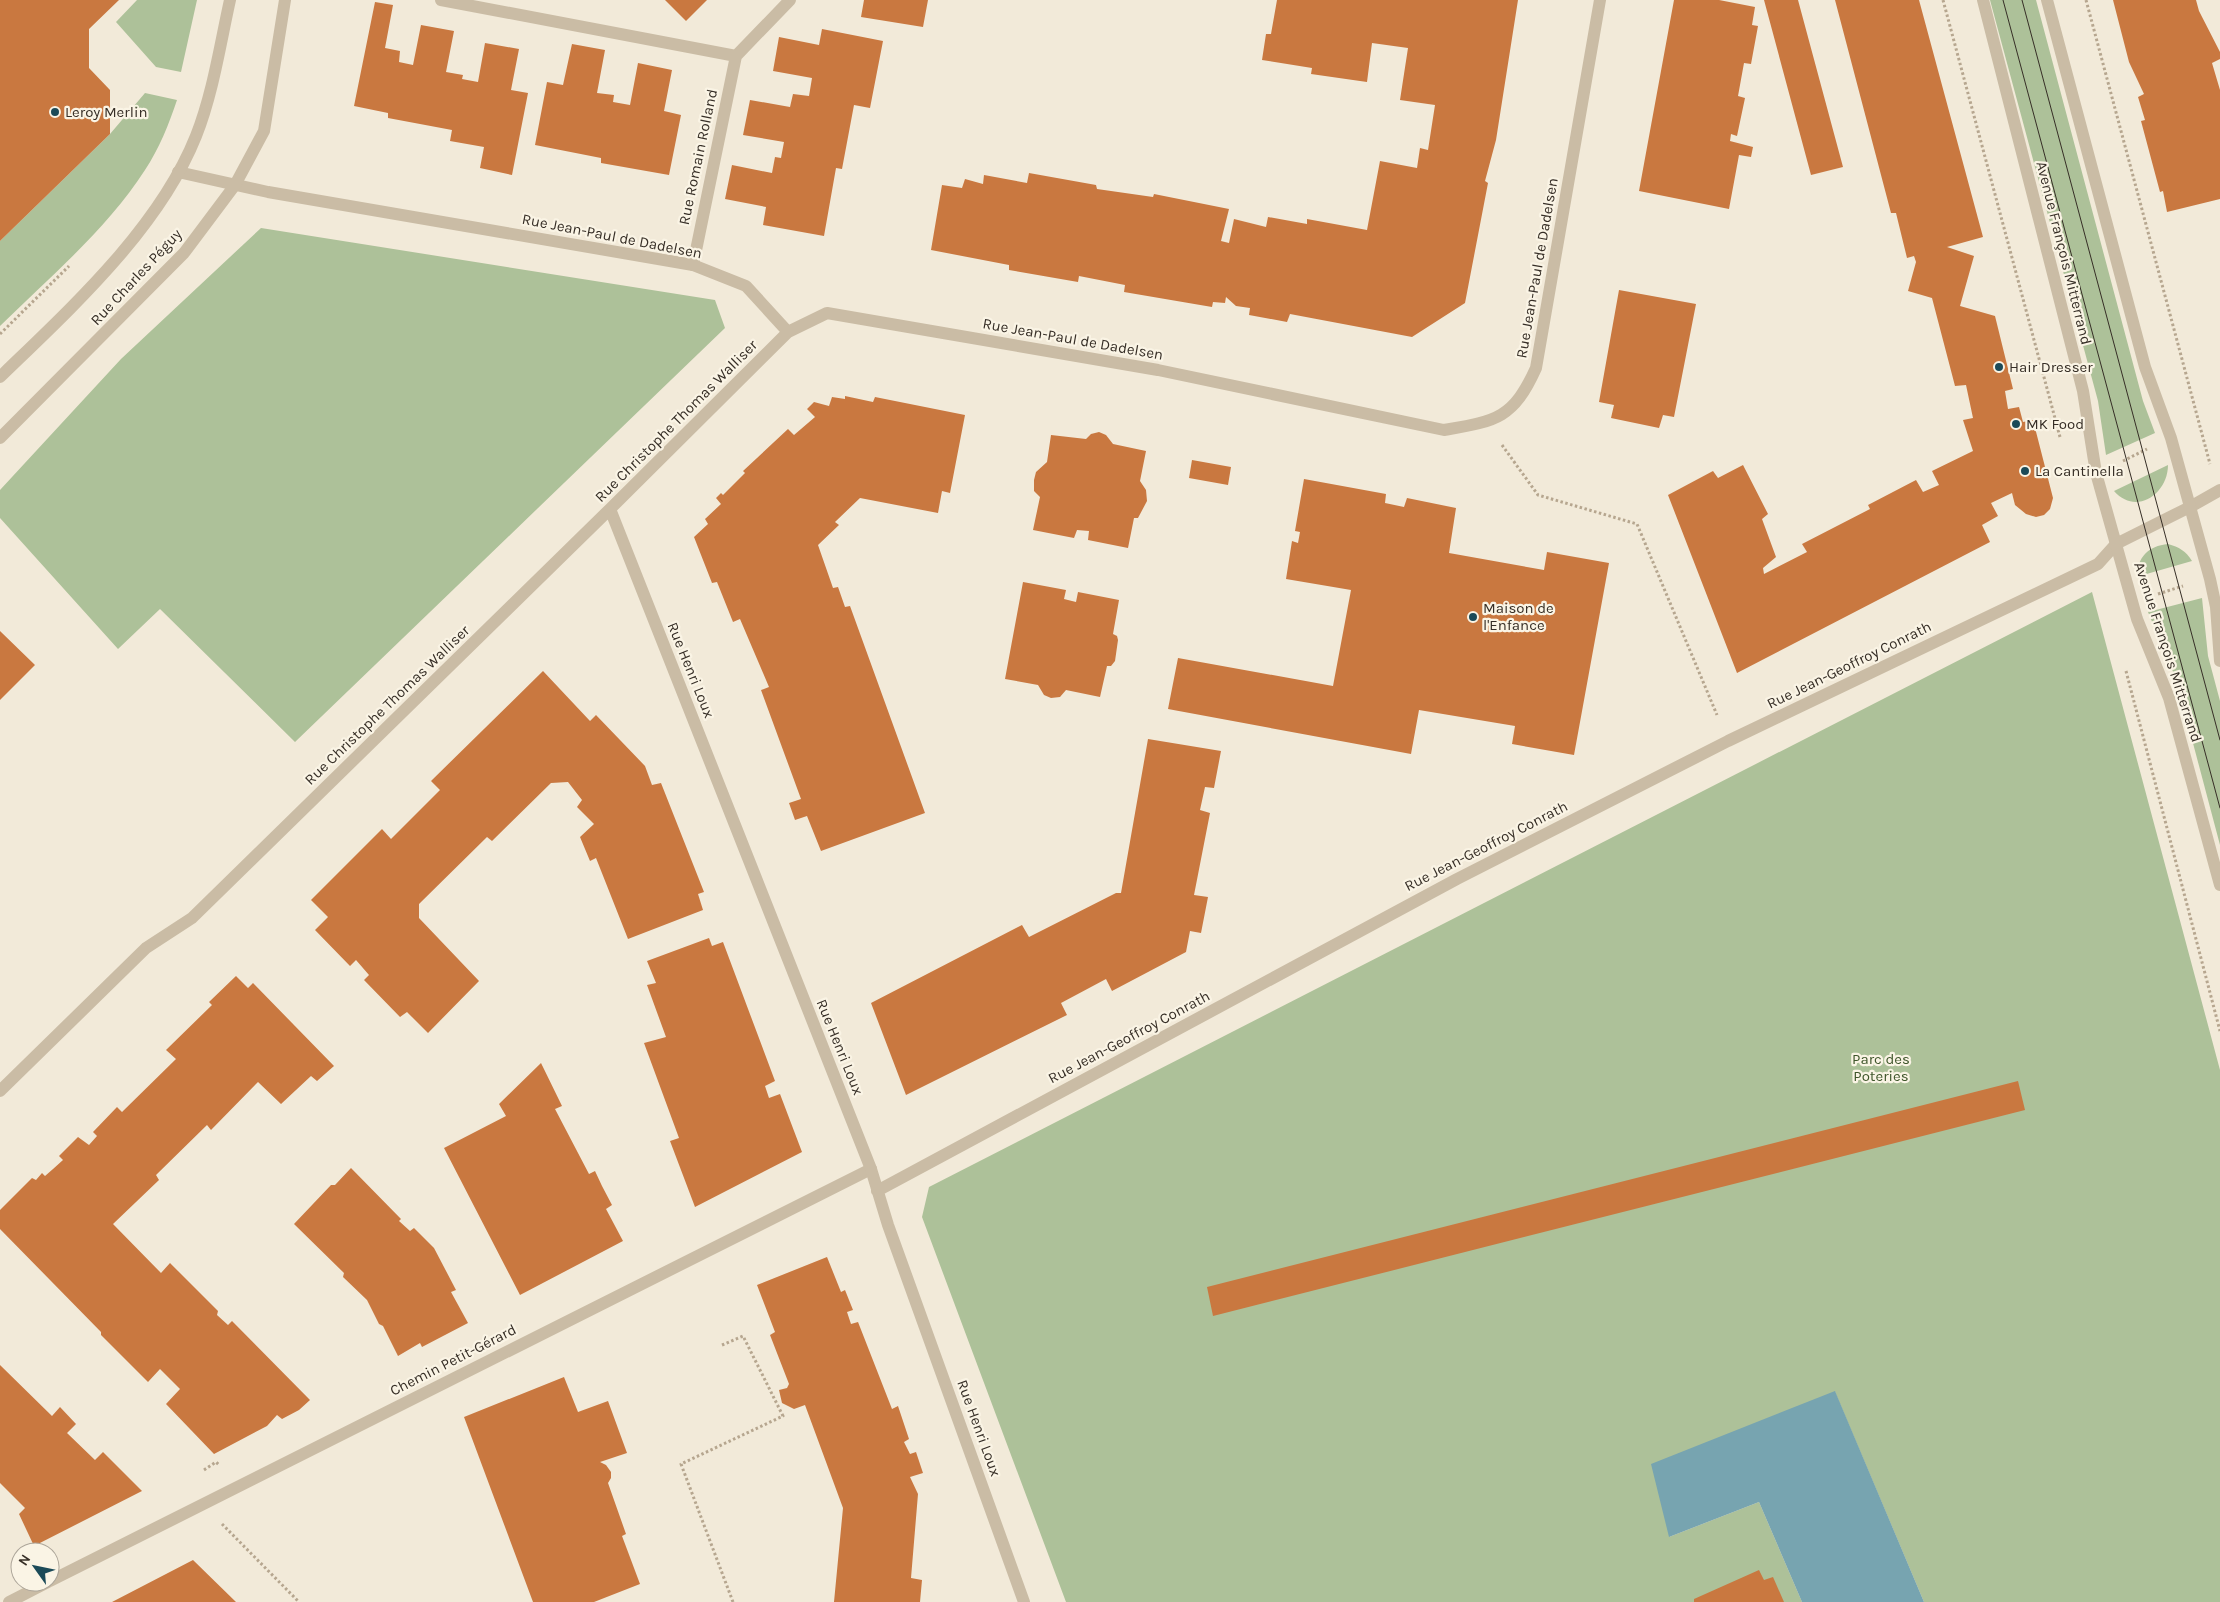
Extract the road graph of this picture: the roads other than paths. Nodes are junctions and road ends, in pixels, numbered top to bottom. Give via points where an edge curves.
1 (230, 0) edge
2 (285, 0) edge
3 (441, 0) edge
4 (790, 0) edge
5 (1600, 0) edge
6 (1983, 0) edge
7 (2046, 0) edge
8 (736, 56) junction
9 (178, 172) junction
10 (235, 185) junction
11 (694, 265) junction
12 (788, 332) junction
13 (0, 377) edge
14 (0, 438) edge
15 (2218, 491) edge
16 (2190, 507) junction
17 (610, 509) junction
18 (2116, 544) junction
19 (2220, 661) edge
20 (2220, 886) edge
21 (0, 1091) edge
22 (871, 1169) junction
23 (876, 1191) junction
24 (60, 1575) edge
25 (28, 1592) edge
26 (9, 1602) edge
27 (1024, 1602) edge

1 - 9 street, Rue Charles Péguy via 206,108
2 - 10 street, Rue Charles Péguy via 264,131
3 - 8 street
4 - 8 street
5 - 12 street, Rue Jean-Paul de Dadelsen via 1536,368 1527,388 1512,408 1486,422 1444,430 1158,370 827,313
6 - 18 street, Avenue François Mitterrand via 2083,391 2096,473
7 - 16 street via 2144,367 2171,438
8 - 11 street, Rue Romain Rolland
9 - 10 street, Rue Jean-Paul de Dadelsen
9 - 13 street, Rue Charles Péguy via 127,247
10 - 11 street, Rue Jean-Paul de Dadelsen
10 - 14 street, Rue Charles Péguy via 184,253
11 - 12 street, Rue Jean-Paul de Dadelsen via 746,286
12 - 17 street, Rue Christophe Thomas Walliser
15 - 16 street
16 - 18 street
16 - 19 street via 2216,608
17 - 21 street, Rue Christophe Thomas Walliser via 192,918 146,948
17 - 22 street, Rue Henri Loux
18 - 20 street, Avenue François Mitterrand via 2136,619 2169,698
18 - 23 street, Rue Jean-Geoffroy Conrath via 2098,564 1728,741 1457,879
22 - 23 street, Rue Henri Loux
22 - 24 street, Chemin Petit-Gérard
23 - 27 street, Rue Henri Loux
25 - 26 street, Chemin Petit-Gérard

